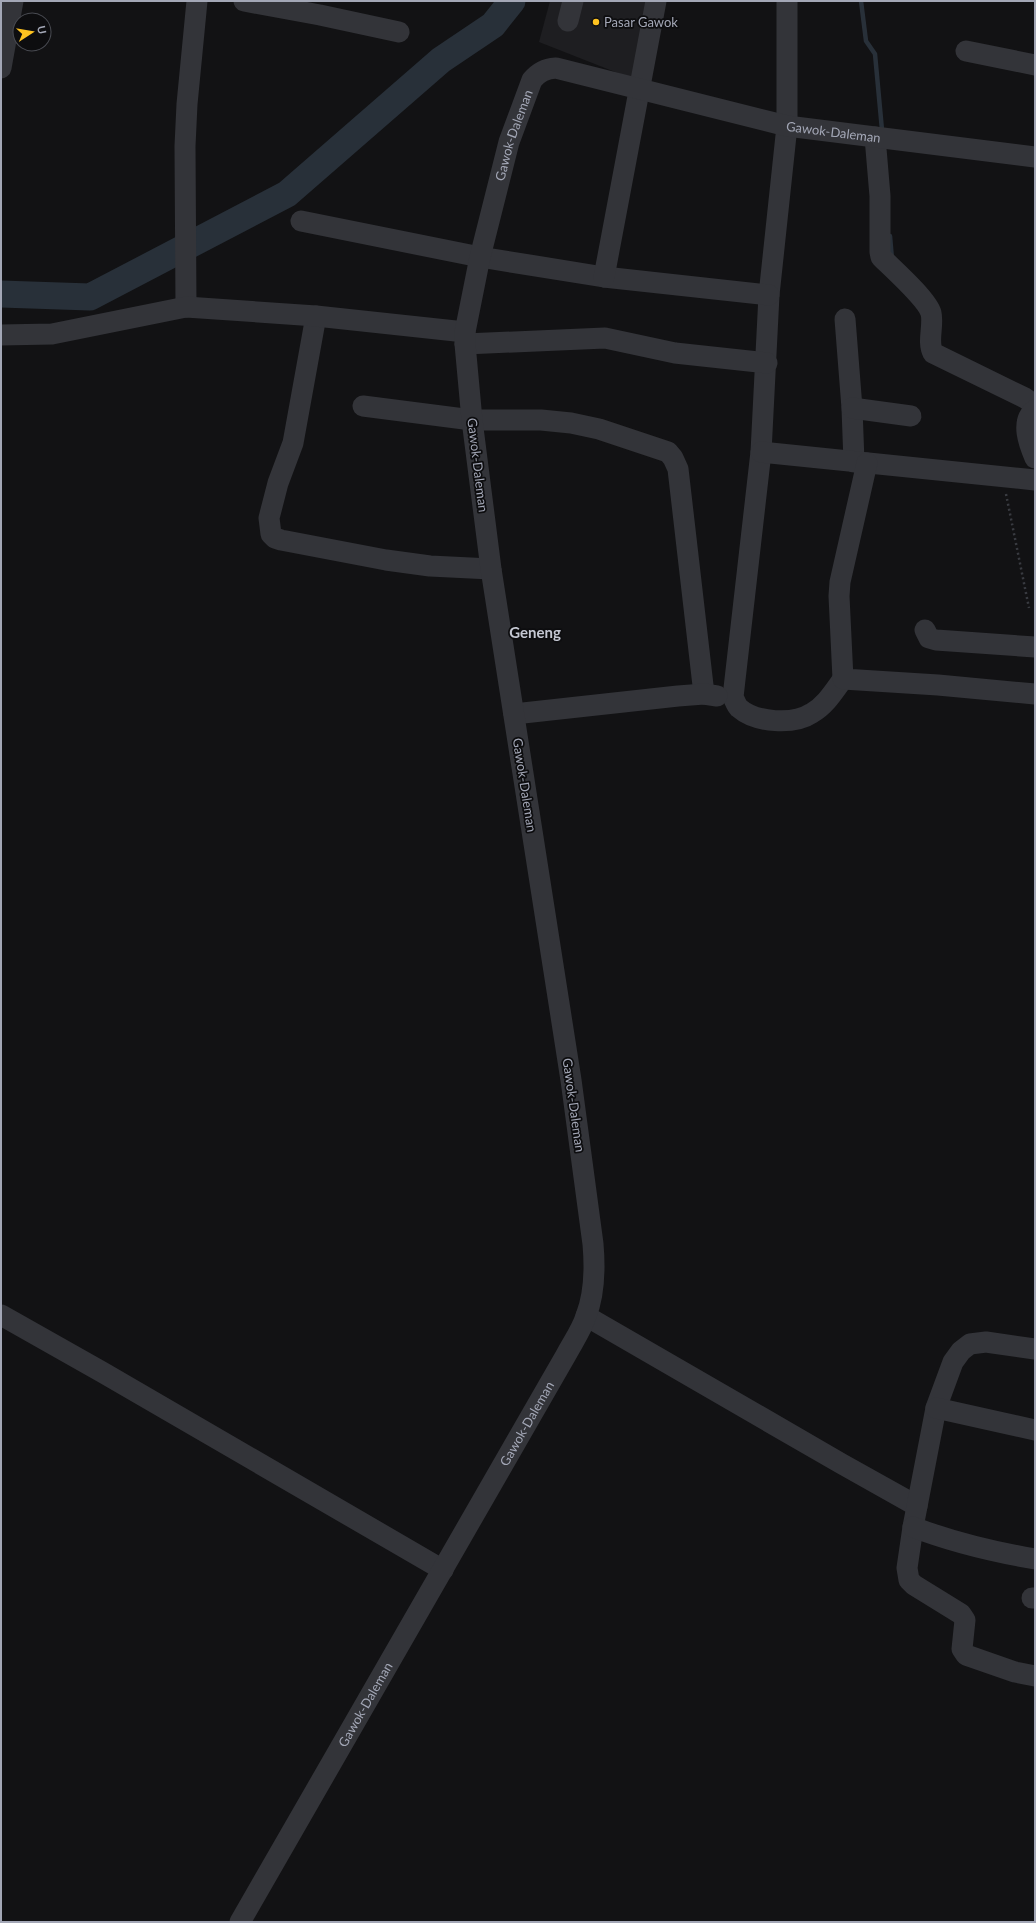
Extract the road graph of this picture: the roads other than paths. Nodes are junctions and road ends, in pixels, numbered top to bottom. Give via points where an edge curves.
1 (14, 1) edge
2 (197, 1) edge
3 (244, 1) edge
4 (573, 1) edge
5 (656, 1) edge
6 (787, 1) edge
7 (320, 8) edge
8 (568, 21) dead end
9 (399, 32) dead end
10 (966, 51) dead end
11 (1035, 65) edge
12 (1, 68) edge
13 (640, 89) junction
14 (787, 126) junction
15 (875, 137) junction
16 (1035, 157) edge
17 (301, 221) dead end
18 (480, 257) junction
19 (604, 278) junction
20 (769, 295) junction
21 (186, 307) junction
22 (316, 316) junction
23 (845, 320) dead end
24 (1, 335) edge
25 (465, 338) junction
26 (767, 363) junction
27 (363, 406) dead end
28 (1035, 406) edge
29 (852, 408) junction
30 (1035, 410) edge
31 (911, 416) dead end
32 (472, 420) junction
33 (762, 452) junction
34 (1035, 458) edge
35 (860, 462) junction
36 (1035, 480) edge
37 (491, 569) junction
38 (925, 630) dead end
39 (1035, 647) edge
40 (843, 679) junction
41 (704, 694) junction
42 (1035, 694) edge
43 (734, 697) junction
44 (514, 714) junction
45 (1, 1315) edge
46 (586, 1316) junction
47 (1035, 1349) edge
48 (936, 1408) junction
49 (1035, 1430) edge
50 (913, 1504) junction
51 (913, 1527) junction
52 (1035, 1559) edge
53 (443, 1570) junction
54 (1035, 1676) edge
55 (240, 1922) edge

1 - 12 street
2 - 21 street via 187,111
3 - 7 street
4 - 8 street
5 - 13 street
6 - 14 street
7 - 9 street
10 - 11 street
13 - 14 street, Gawok-Daleman
13 - 18 street, Gawok-Daleman via 556,68 546,69 535,76 509,142
13 - 19 street
14 - 15 street, Gawok-Daleman
14 - 20 street
15 - 16 street, Gawok-Daleman
15 - 28 street via 880,196 881,257 930,311 930,346 933,353 1025,398
17 - 18 street
18 - 19 street
18 - 25 street, Gawok-Daleman
19 - 20 street
20 - 26 street
21 - 22 street
21 - 24 street via 52,334
22 - 25 street
22 - 37 street via 294,443 272,500 269,518 271,534 281,540 386,560 430,566
23 - 29 street
25 - 26 street via 605,338 675,353
25 - 32 street, Gawok-Daleman
26 - 33 street
27 - 32 street
29 - 31 street
29 - 35 street
30 - 34 street via 1028,418 1027,432
32 - 37 street, Gawok-Daleman
32 - 41 street via 541,420 571,423 599,429 668,452 678,469
33 - 35 street
33 - 43 street
35 - 36 street
35 - 40 street via 840,582
37 - 44 street, Gawok-Daleman
38 - 39 street via 929,638 936,640
40 - 42 street
40 - 43 street via 824,705 800,719 778,720 749,714 738,707
41 - 43 street
41 - 44 street
44 - 46 street, Gawok-Daleman via 571,1080 593,1244 593,1287
45 - 53 street
46 - 50 street
46 - 53 street, Gawok-Daleman
47 - 48 street via 986,1342 970,1344 961,1351 954,1362
48 - 49 street
48 - 50 street
50 - 51 street
51 - 52 street via 1006,1554
51 - 54 street via 907,1568 909,1580 961,1614 965,1620 962,1649 966,1655
53 - 55 street, Gawok-Daleman

